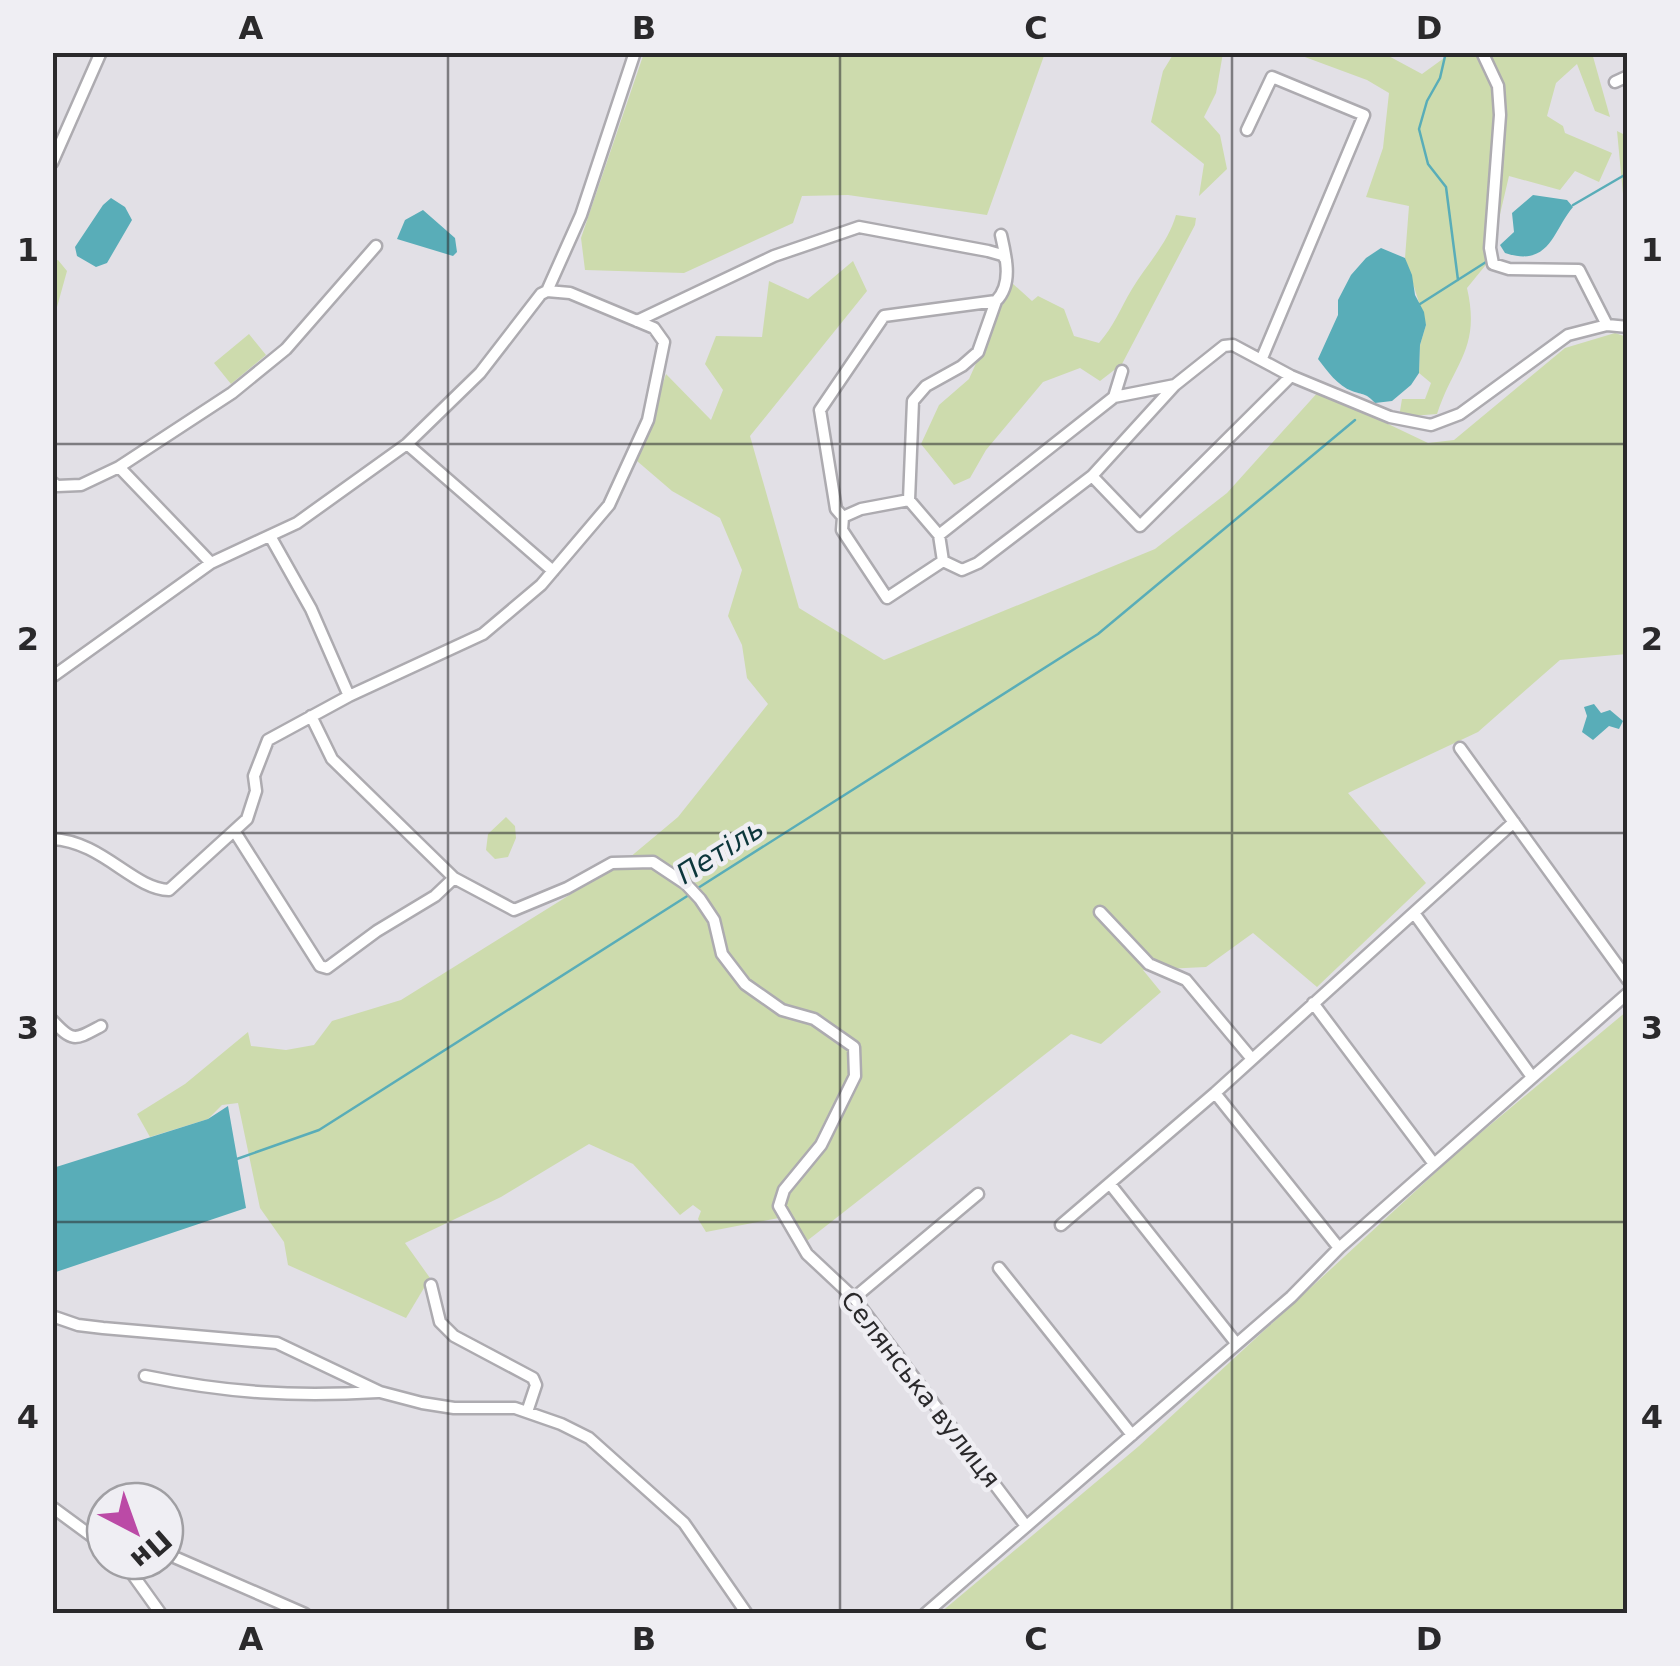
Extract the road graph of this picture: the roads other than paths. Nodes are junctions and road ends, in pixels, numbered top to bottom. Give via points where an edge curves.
1 (100, 52) edge
2 (635, 52) edge
3 (1482, 52) edge
4 (1628, 76) edge
5 (1615, 82) dead end
6 (1247, 130) dead end
7 (52, 163) edge
8 (1001, 235) dead end
9 (376, 246) dead end
10 (1008, 263) junction
11 (547, 291) junction
12 (996, 301) junction
13 (636, 321) junction
14 (1606, 325) junction
15 (1628, 327) edge
16 (1262, 358) junction
17 (1122, 371) dead end
18 (1291, 376) junction
19 (1175, 385) junction
20 (1114, 397) junction
21 (407, 444) junction
22 (119, 467) junction
23 (1092, 476) junction
24 (52, 482) edge
25 (909, 500) junction
26 (843, 517) junction
27 (939, 534) junction
28 (270, 536) junction
29 (944, 561) junction
30 (211, 563) junction
31 (553, 571) junction
32 (52, 677) edge
33 (349, 696) junction
34 (311, 716) junction
35 (1460, 748) dead end
36 (1514, 822) junction
37 (235, 832) junction
38 (52, 839) edge
39 (454, 878) junction
40 (1100, 912) dead end
41 (1414, 913) junction
42 (1628, 980) edge
43 (1628, 993) edge
44 (1314, 1003) junction
45 (52, 1020) edge
46 (101, 1026) dead end
47 (1252, 1059) junction
48 (1532, 1078) junction
49 (1215, 1093) junction
50 (1434, 1164) junction
51 (1110, 1184) junction
52 (978, 1194) dead end
53 (1061, 1225) dead end
54 (1339, 1248) junction
55 (999, 1268) dead end
56 (431, 1285) dead end
57 (854, 1298) junction
58 (52, 1316) edge
59 (1236, 1343) junction
60 (145, 1376) dead end
61 (380, 1392) junction
62 (528, 1412) junction
63 (1132, 1434) junction
64 (52, 1507) edge
65 (1026, 1526) junction
66 (85, 1531) edge
67 (185, 1562) edge
68 (137, 1581) edge
69 (161, 1614) edge
70 (305, 1614) edge
71 (747, 1614) edge
72 (924, 1614) edge

1 - 7 street
2 - 11 street via 581,215
3 - 14 street via 1498,86 1500,115 1493,264 1579,270
4 - 5 street
6 - 16 street via 1272,76 1364,115
8 - 10 street
9 - 22 street via 286,349
10 - 12 street
10 - 13 street via 988,250 859,227 774,256
11 - 13 street via 570,293
11 - 21 street via 480,373
12 - 25 street via 978,352 913,401
12 - 26 street via 896,312 878,323 820,410 836,509
13 - 31 street via 654,328 664,342 648,420 610,505
14 - 15 street
14 - 18 street via 1568,335 1460,414 1424,426
16 - 18 street
16 - 19 street via 1224,346
17 - 20 street
18 - 23 street via 1140,526
19 - 20 street
19 - 23 street
20 - 27 street
21 - 28 street
21 - 31 street
22 - 24 street via 81,485
22 - 30 street
23 - 29 street via 978,563 962,570
25 - 26 street
25 - 27 street
26 - 29 street via 842,530 887,598
27 - 29 street
28 - 30 street
28 - 33 street
30 - 32 street
31 - 33 street via 483,634
33 - 34 street
34 - 37 street via 268,740 254,776 253,805
34 - 39 street via 332,759
35 - 36 street
36 - 41 street
36 - 42 street
37 - 38 street via 169,890 148,886 73,840
37 - 39 street via 326,968
39 - 57 street, Селянська вулиця via 514,910 612,863 653,862 700,899 714,920 722,954 746,984 854,1047 855,1076 821,1145 779,1206 806,1254
40 - 47 street via 1150,964 1186,980
41 - 44 street
41 - 48 street
43 - 48 street
44 - 47 street
44 - 50 street
45 - 46 street via 78,1038
47 - 49 street
48 - 50 street
49 - 51 street
49 - 54 street
50 - 54 street
51 - 53 street
51 - 59 street
52 - 57 street
54 - 59 street
55 - 63 street
56 - 62 street via 440,1322 454,1336 533,1378
57 - 65 street, Селянська вулиця
58 - 61 street via 102,1328 277,1343
59 - 63 street
60 - 61 street via 247,1394
61 - 62 street via 454,1408
62 - 71 street via 588,1438 672,1511
63 - 65 street
64 - 66 street
65 - 72 street
67 - 70 street
68 - 69 street

